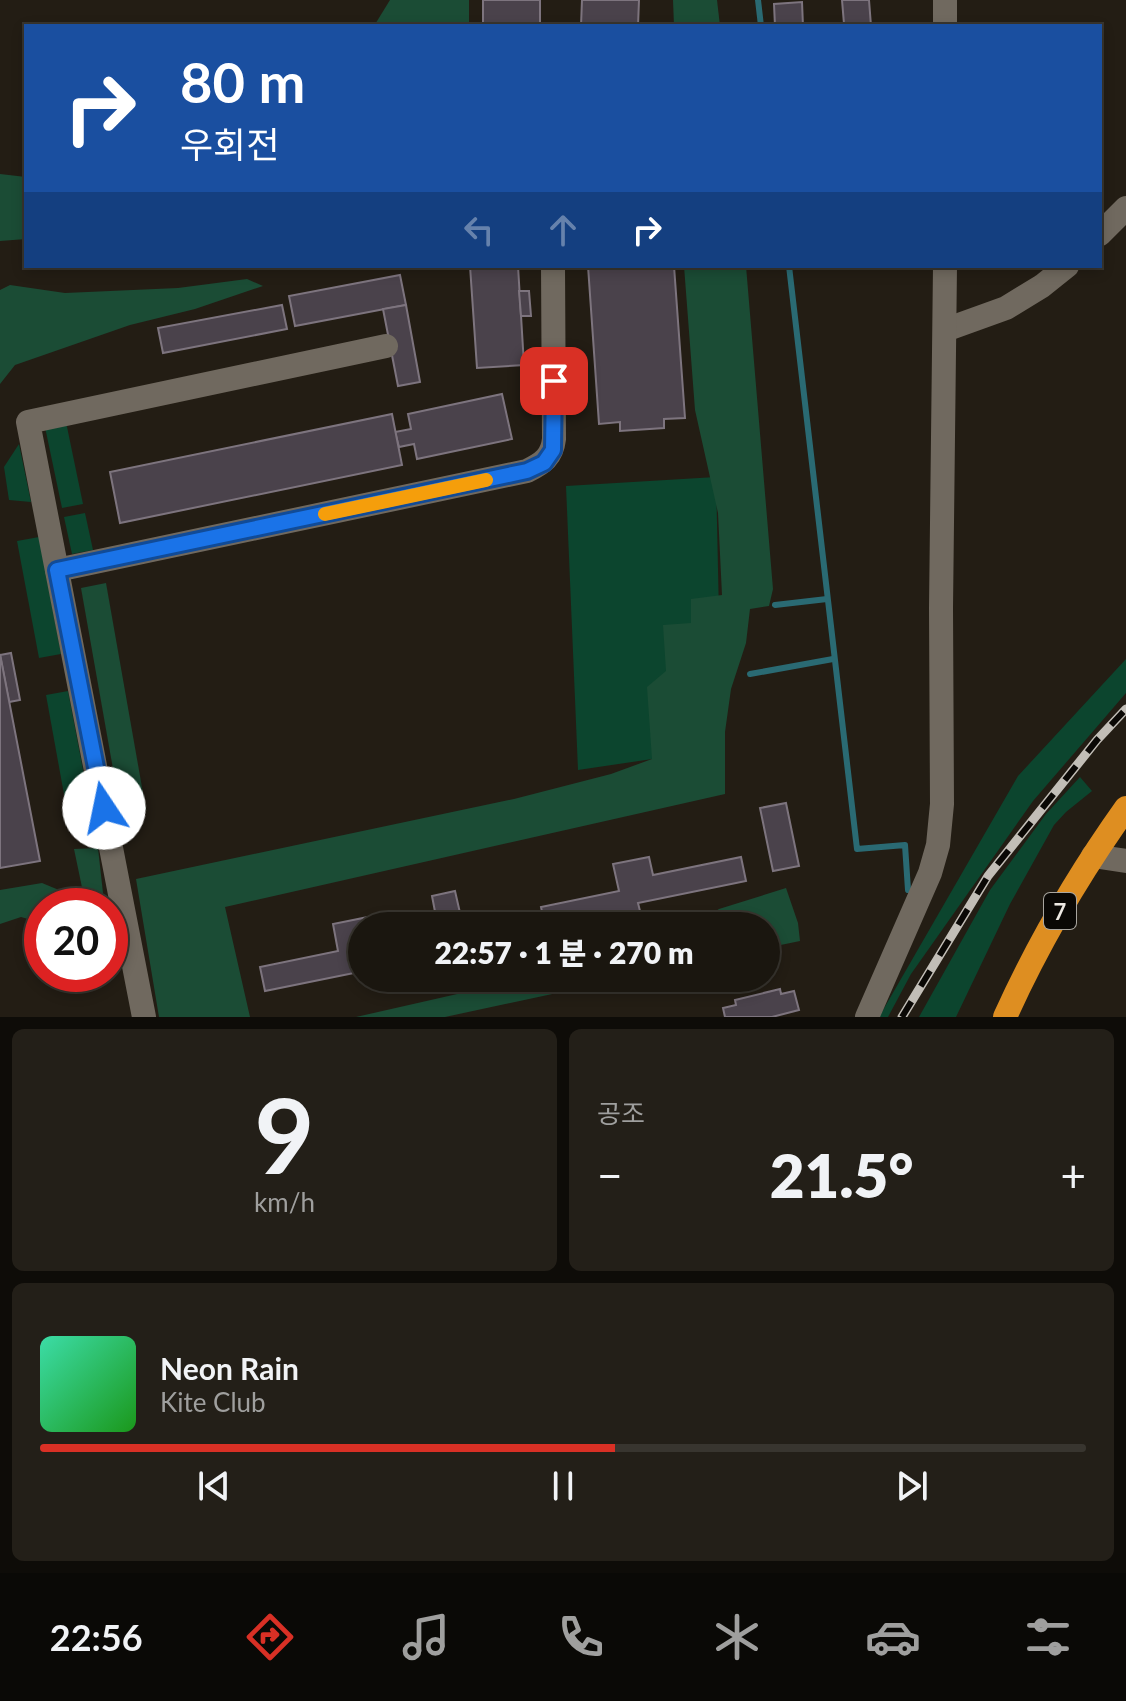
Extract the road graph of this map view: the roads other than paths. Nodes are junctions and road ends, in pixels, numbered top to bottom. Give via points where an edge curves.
1 (945, 0) edge
2 (945, 24) edge
3 (1126, 208) edge
4 (1102, 232) edge
5 (553, 268) edge
6 (945, 268) edge
7 (1064, 268) edge
8 (945, 330) junction
9 (386, 346) dead end
10 (57, 570) junction
11 (1125, 808) edge
12 (1093, 856) junction
13 (1126, 861) edge
14 (144, 1017) edge
15 (867, 1017) edge
16 (1005, 1017) edge

1 - 2 street
3 - 4 street
5 - 10 street via 554,439 544,463 527,471
6 - 8 street
7 - 8 street via 1006,308
8 - 15 street via 938,845
9 - 10 street via 28,422
10 - 14 street
11 - 12 highway, 7
12 - 13 street
12 - 16 highway, 7 via 1032,957

